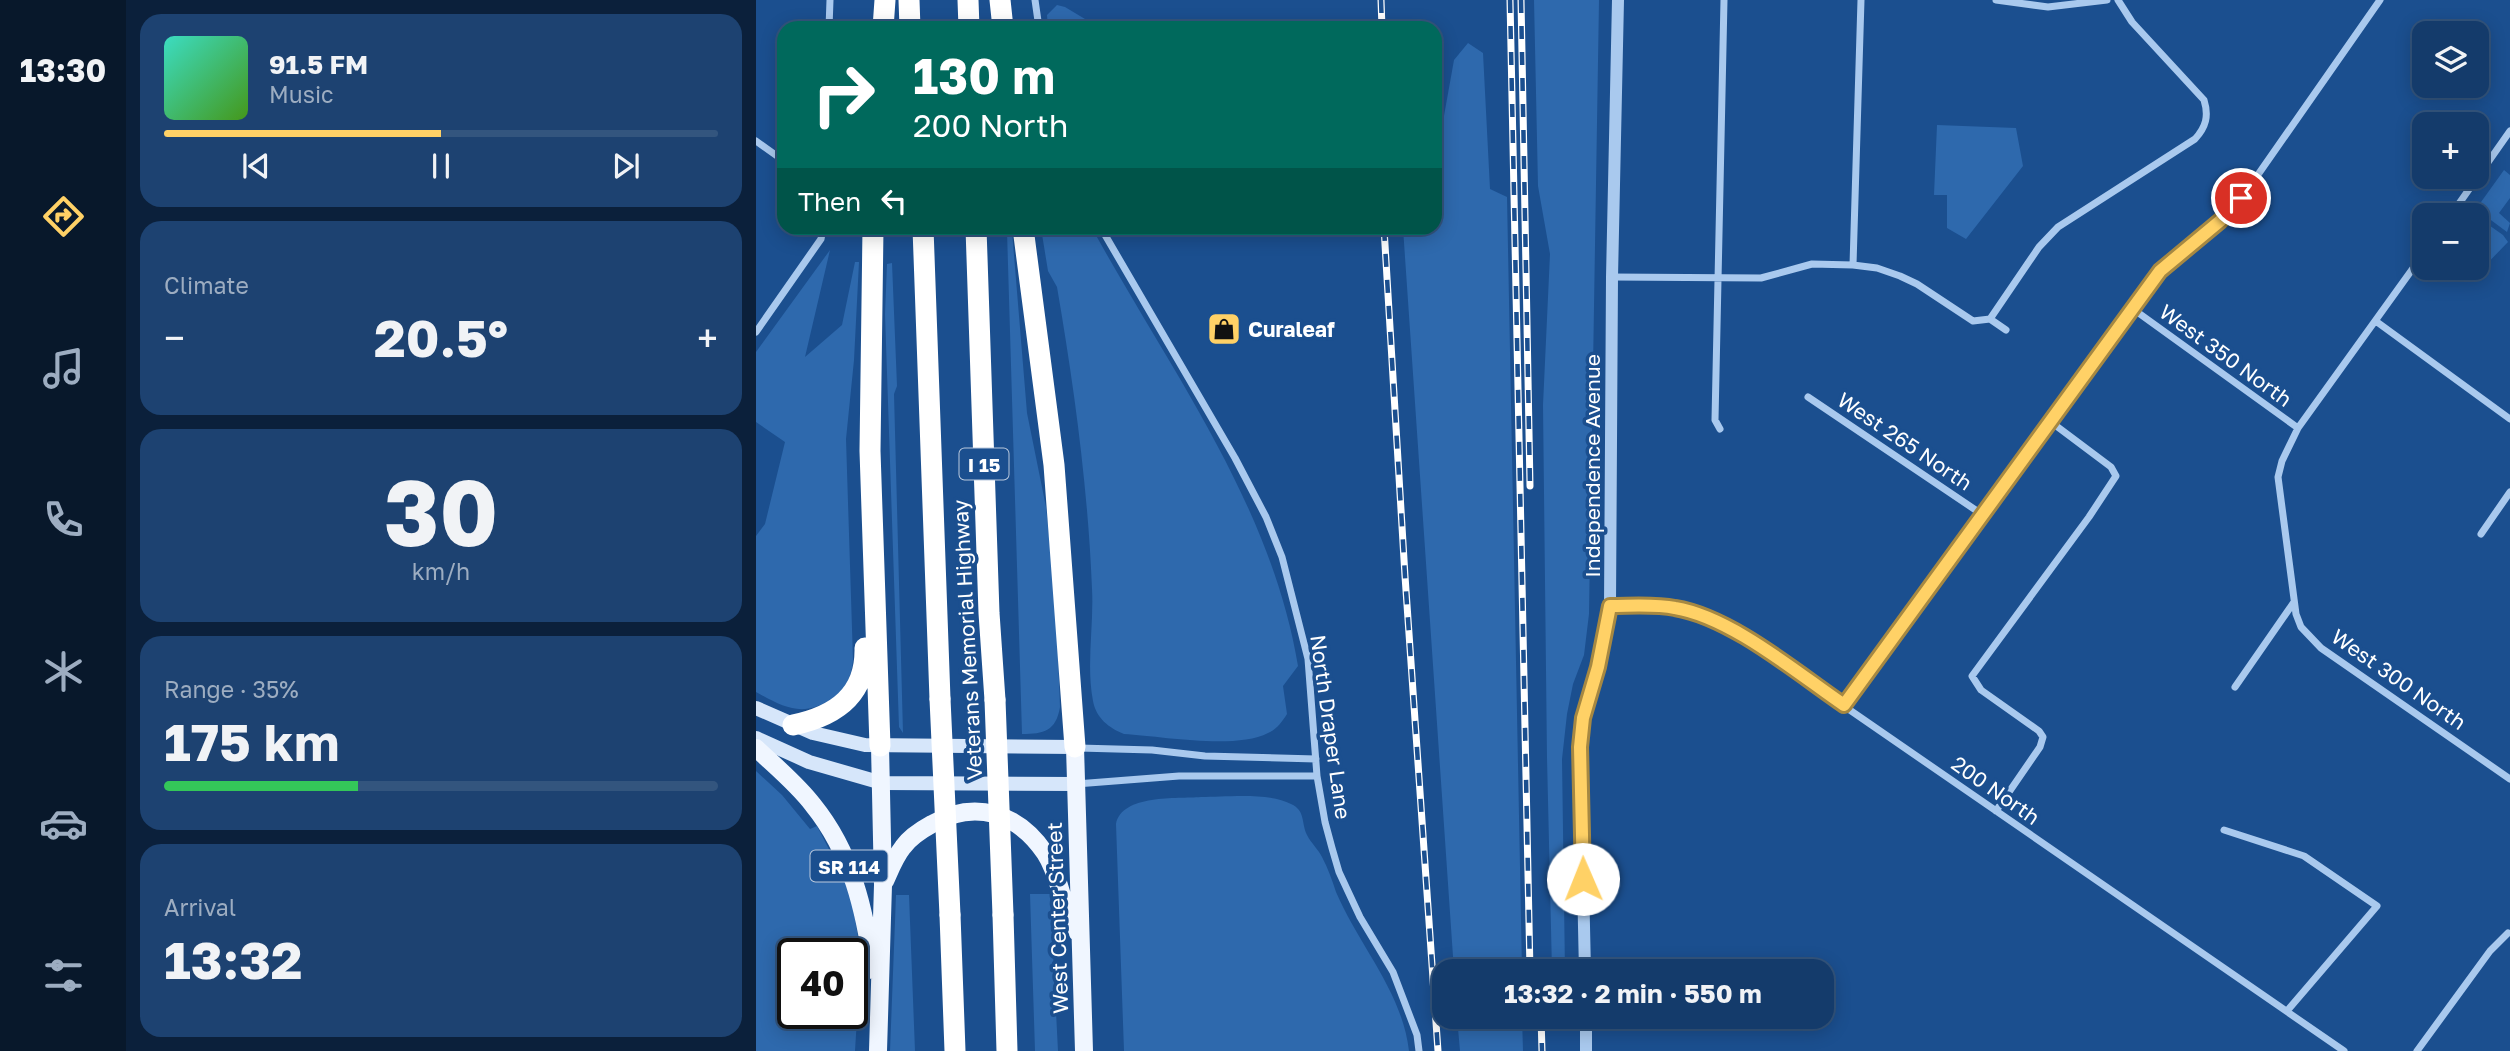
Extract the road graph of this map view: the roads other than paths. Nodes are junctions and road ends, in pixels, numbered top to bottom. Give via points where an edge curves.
1 (830, 0) edge
2 (886, 0) edge
3 (909, 0) edge
4 (968, 0) edge
5 (1000, 0) edge
6 (1035, 0) edge
7 (1618, 0) edge
8 (1724, 0) edge
9 (1861, 0) edge
10 (1996, 0) edge
11 (2107, 0) edge
12 (2118, 0) edge
13 (2380, 0) edge
14 (829, 21) edge
15 (884, 21) edge
16 (910, 21) edge
17 (969, 21) edge
18 (1002, 21) edge
19 (1038, 21) edge
20 (2510, 131) edge
21 (756, 141) edge
22 (777, 156) edge
23 (2459, 203) edge
24 (822, 235) edge
25 (873, 235) edge
26 (923, 235) edge
27 (976, 235) edge
28 (1024, 235) edge
29 (1105, 235) edge
30 (1853, 265) junction
31 (2412, 271) edge
32 (1612, 277) junction
33 (1717, 277) junction
34 (2133, 309) junction
35 (1990, 319) junction
36 (2376, 322) junction
37 (2006, 330) dead end
38 (756, 332) edge
39 (1808, 397) dead end
40 (2510, 419) edge
41 (2051, 422) junction
42 (2298, 428) junction
43 (1720, 429) dead end
44 (2510, 492) edge
45 (1983, 515) junction
46 (2481, 534) dead end
47 (2294, 602) junction
48 (1610, 606) junction
49 (875, 613) junction
50 (2235, 687) dead end
51 (1844, 705) junction
52 (756, 708) edge
53 (793, 726) junction
54 (756, 738) edge
55 (880, 747) junction
56 (1075, 747) junction
57 (756, 748) edge
58 (1316, 759) junction
59 (1317, 776) junction
60 (2510, 779) edge
61 (882, 783) junction
62 (1076, 784) junction
63 (1996, 811) junction
64 (2224, 830) dead end
65 (883, 885) junction
66 (2508, 933) dead end
67 (1080, 936) junction
68 (1585, 959) edge
69 (2287, 1011) junction
70 (881, 1014) junction
71 (1586, 1029) edge
72 (878, 1051) edge
73 (955, 1051) edge
74 (1007, 1051) edge
75 (1084, 1051) edge
76 (1419, 1051) edge
77 (1587, 1051) edge
78 (2344, 1051) edge
79 (2417, 1051) edge

1 - 14 street
2 - 15 highway
3 - 16 highway
4 - 17 highway
5 - 18 highway
6 - 19 street
7 - 32 street, Independence Avenue
8 - 33 street
9 - 30 street
10 - 11 street via 2048,7
12 - 35 street via 2132,22 2204,100 2206,124 2195,139 2058,227
13 - 34 street via 2241,198 2160,271
20 - 23 street
21 - 22 street
24 - 38 street
25 - 49 highway via 870,451
26 - 73 highway, Veterans Memorial Highway / I 15, bridge
27 - 74 highway, Veterans Memorial Highway / I 15, bridge
28 - 56 highway via 1054,465
29 - 58 street, North Draper Lane via 1266,517 1282,556 1308,659
30 - 33 street via 1812,264 1761,278
30 - 35 street via 1900,276 1973,321
31 - 36 street, West 300 North
32 - 33 street
32 - 48 street, Independence Avenue
33 - 43 street via 1715,420
34 - 41 street
34 - 42 street, West 350 North
35 - 37 street
36 - 40 street
36 - 42 street, West 300 North
39 - 45 street, West 265 North
41 - 45 street
41 - 63 street via 2111,467 2116,476 1972,676 1982,690 2043,737
42 - 47 street, West 300 North via 2277,477
44 - 46 street
45 - 51 street
47 - 50 street
47 - 60 street, West 300 North via 2301,627 2321,648
48 - 51 street, 200 North via 1676,608 1717,622
48 - 68 street, Independence Avenue via 1580,747
49 - 53 highway via 867,631 862,676 849,698 828,714
49 - 55 highway
51 - 63 street, 200 North
52 - 53 main road
53 - 55 main road
54 - 61 main road via 820,766
55 - 56 main road
55 - 61 main road
56 - 58 street
56 - 62 main road, West Center Street
57 - 70 main road, SR 114 via 806,797 838,843 864,912
58 - 59 street, North Draper Lane
59 - 62 street via 1179,776
59 - 76 street, North Draper Lane via 1339,872 1393,972
61 - 62 main road
61 - 65 main road
62 - 67 main road, West Center Street
63 - 69 street, 200 North
64 - 69 street via 2304,856 2377,906
65 - 67 main road via 903,847 925,828 956,813 993,813 1024,828 1045,853
65 - 70 main road
66 - 79 street
67 - 75 main road, West Center Street
69 - 78 street, 200 North
70 - 72 main road, SR 114
71 - 77 street

